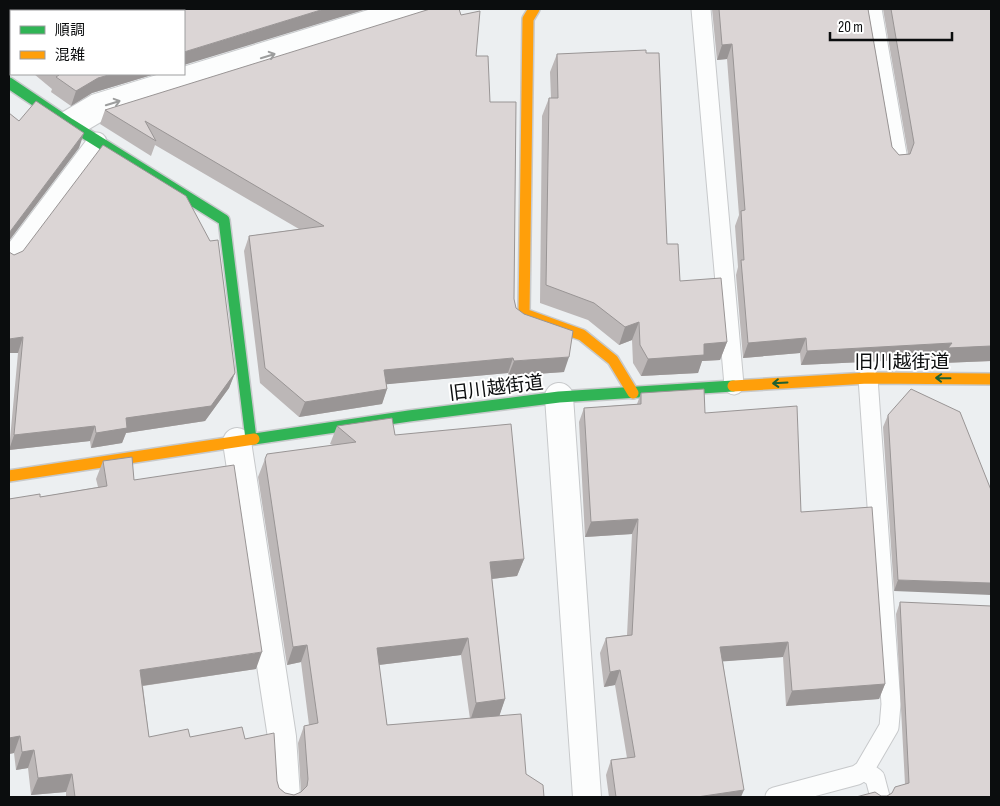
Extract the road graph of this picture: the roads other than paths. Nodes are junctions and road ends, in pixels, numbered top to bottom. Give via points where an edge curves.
1 (419, 9) edge
2 (534, 9) edge
3 (701, 9) edge
4 (872, 9) edge
5 (9, 83) edge
6 (70, 124) junction
7 (97, 142) junction
8 (898, 160) edge
9 (9, 259) edge
10 (868, 378) junction
11 (991, 379) edge
12 (734, 386) junction
13 (632, 392) junction
14 (559, 397) junction
15 (244, 440) junction
16 (9, 476) edge
17 (884, 602) junction
18 (904, 603) edge
19 (864, 770) junction
20 (286, 797) edge
21 (587, 797) edge
22 (775, 797) edge
23 (880, 797) edge

6 -> 1 street via 97,108
2 - 13 street via 528,19 524,314 582,335 612,360
3 - 12 lane
4 - 8 lane
5 - 6 street
6 - 7 street
7 - 9 lane
7 - 15 street via 224,220
11 -> 10 street, 旧川越街道
10 -> 12 street, 旧川越街道
10 - 17 lane
12 - 13 street, 旧川越街道
13 - 14 street, 旧川越街道
14 - 15 street, 旧川越街道
14 - 21 street
15 - 16 street, 旧川越街道
15 - 20 street via 282,737
17 - 18 lane
17 - 19 lane via 891,718
19 - 22 lane via 857,775
19 - 23 lane via 875,778

